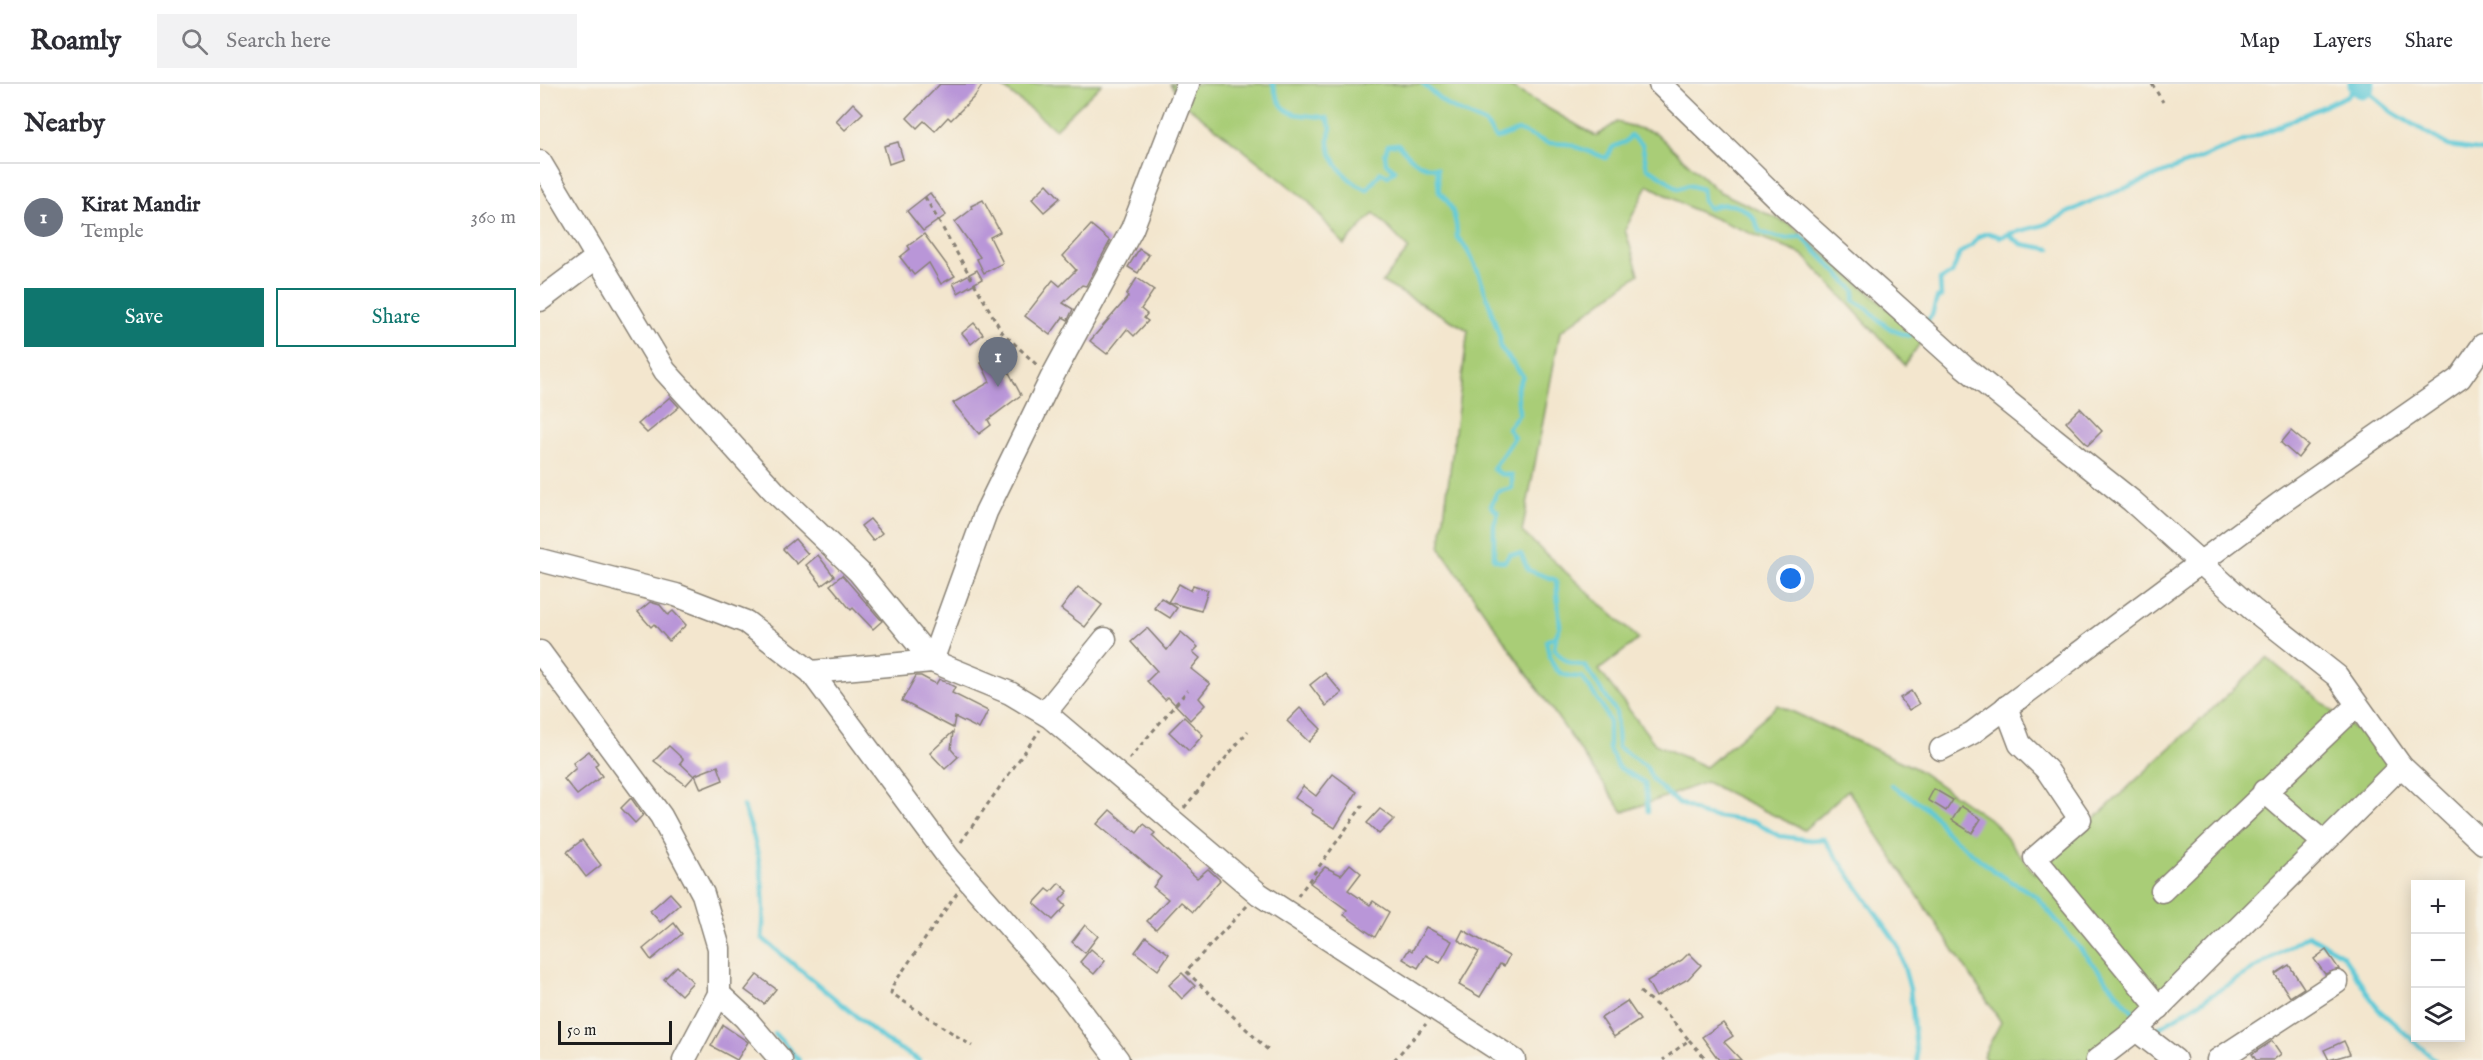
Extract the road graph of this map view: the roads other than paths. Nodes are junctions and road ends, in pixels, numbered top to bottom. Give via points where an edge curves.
1 (1188, 84) edge
2 (1660, 84) edge
3 (540, 162) edge
4 (596, 258) junction
5 (540, 300) edge
6 (2483, 345) edge
7 (540, 560) edge
8 (2200, 561) junction
9 (1105, 639) dead end
10 (540, 653) edge
11 (932, 661) junction
12 (811, 672) junction
13 (2357, 705) junction
14 (2006, 707) junction
15 (1047, 715) junction
16 (1941, 749) dead end
17 (2401, 766) junction
18 (2264, 791) junction
19 (2323, 842) junction
20 (2483, 843) edge
21 (2162, 891) dead end
22 (2337, 982) dead end
23 (718, 994) junction
24 (2159, 1008) junction
25 (2136, 1030) junction
26 (684, 1060) edge
27 (781, 1060) edge
28 (1118, 1060) edge
29 (1514, 1060) edge
30 (2097, 1060) edge
31 (2175, 1060) edge
32 (2218, 1060) edge

1 - 11 street via 1132,229 1051,379 986,512
2 - 8 street via 1783,204 1963,366 2132,501
3 - 4 street
4 - 5 street
4 - 11 street via 665,371 774,491 859,572
6 - 8 street via 2460,378
7 - 12 street via 676,595 746,622
8 - 13 street via 2252,609 2337,676
8 - 14 street
9 - 15 street
10 - 23 street via 661,816 703,894 719,948
11 - 12 street
11 - 15 street via 1010,693
12 - 28 street via 949,858 1065,990
13 - 17 street
13 - 18 street
14 - 16 street via 1972,733
14 - 24 street via 2020,744 2047,770 2080,819 2035,858
15 - 29 street via 1259,894
17 - 19 street
17 - 20 street
18 - 19 street
18 - 21 street
19 - 24 street
22 - 32 street
23 - 26 street
23 - 27 street
24 - 25 street
25 - 30 street
25 - 31 street

